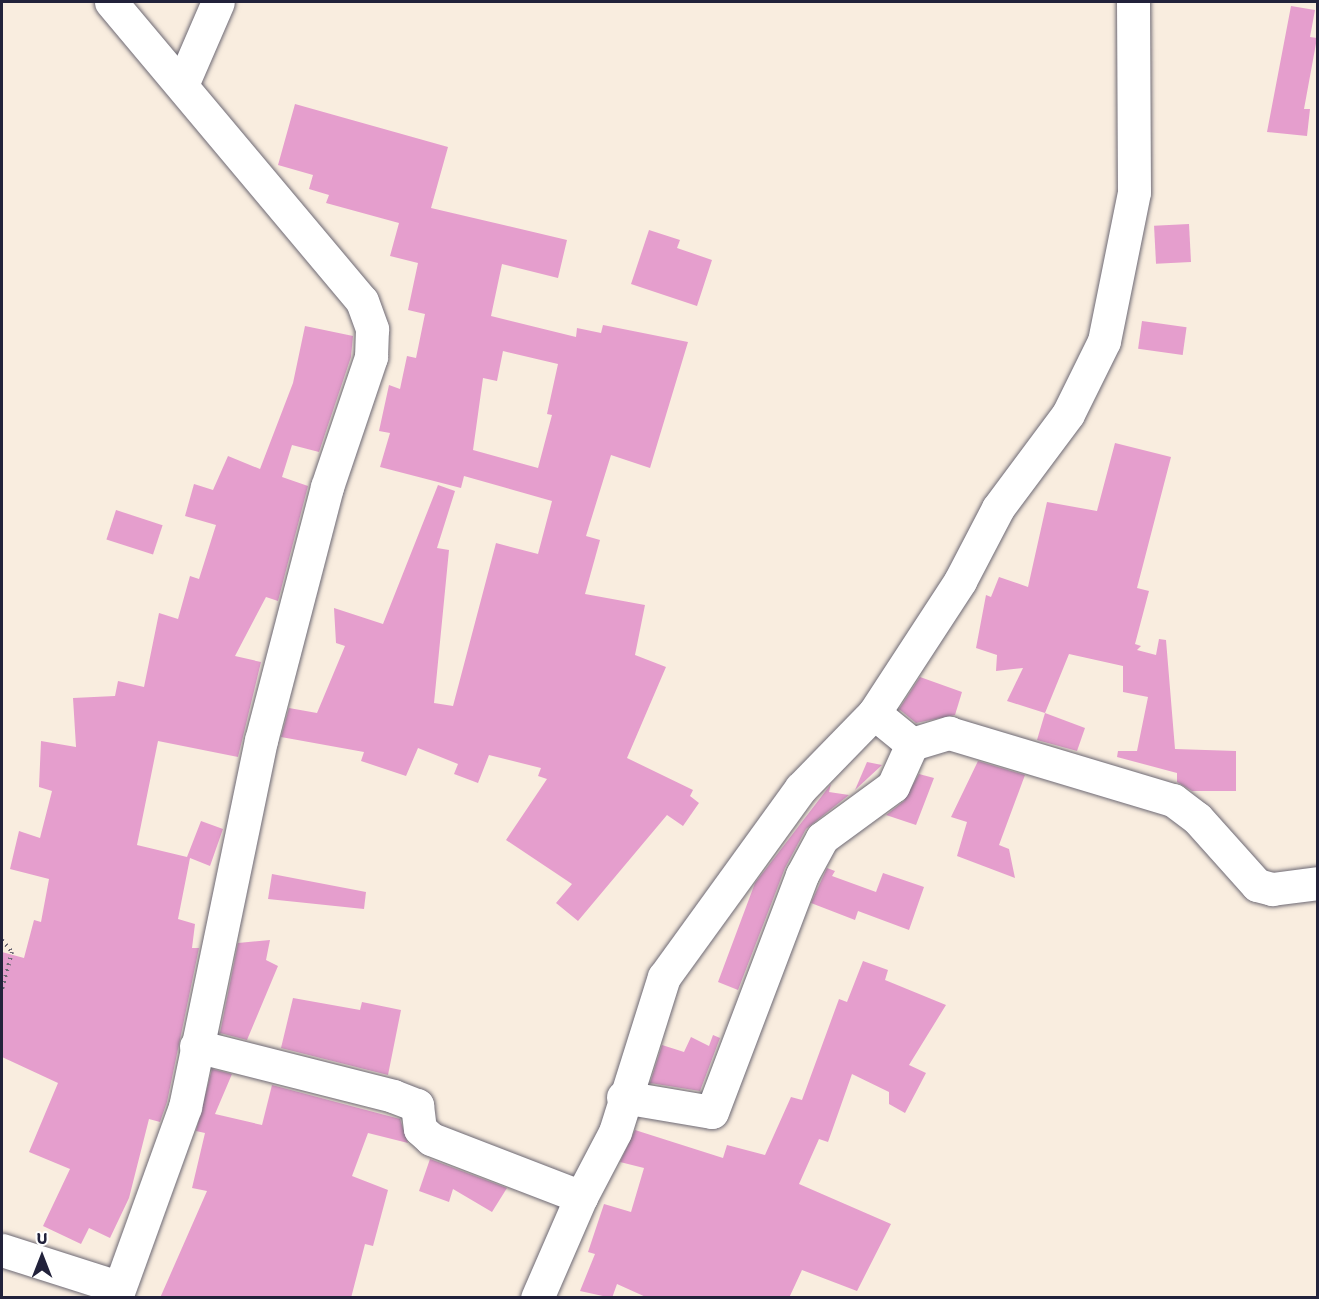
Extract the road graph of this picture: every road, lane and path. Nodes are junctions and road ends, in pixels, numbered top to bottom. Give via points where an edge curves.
1 (111, 2) edge
2 (218, 2) edge
3 (1133, 2) edge
4 (182, 85) junction
5 (874, 714) junction
6 (912, 744) junction
7 (1317, 884) edge
8 (2, 940) edge
9 (2, 990) edge
10 (196, 1046) junction
11 (623, 1097) junction
12 (581, 1197) junction
13 (2, 1250) edge
14 (117, 1292) edge
15 (537, 1298) edge

1 - 4 street
2 - 4 street
3 - 5 street via 1134,192 1104,341 1068,414 998,508 960,581
4 - 10 street via 362,301 372,329 370,357 327,487 261,740
5 - 6 street
5 - 11 street via 801,788 664,977
6 - 7 street via 949,733 1173,800 1197,818 1257,885 1272,889
6 - 11 street via 893,786 822,838 802,875 712,1112
8 - 9 path via 12,952
10 - 12 street via 417,1105 420,1129 431,1139
10 - 14 street via 168,1161
11 - 12 street via 615,1132
12 - 15 street
13 - 14 street

